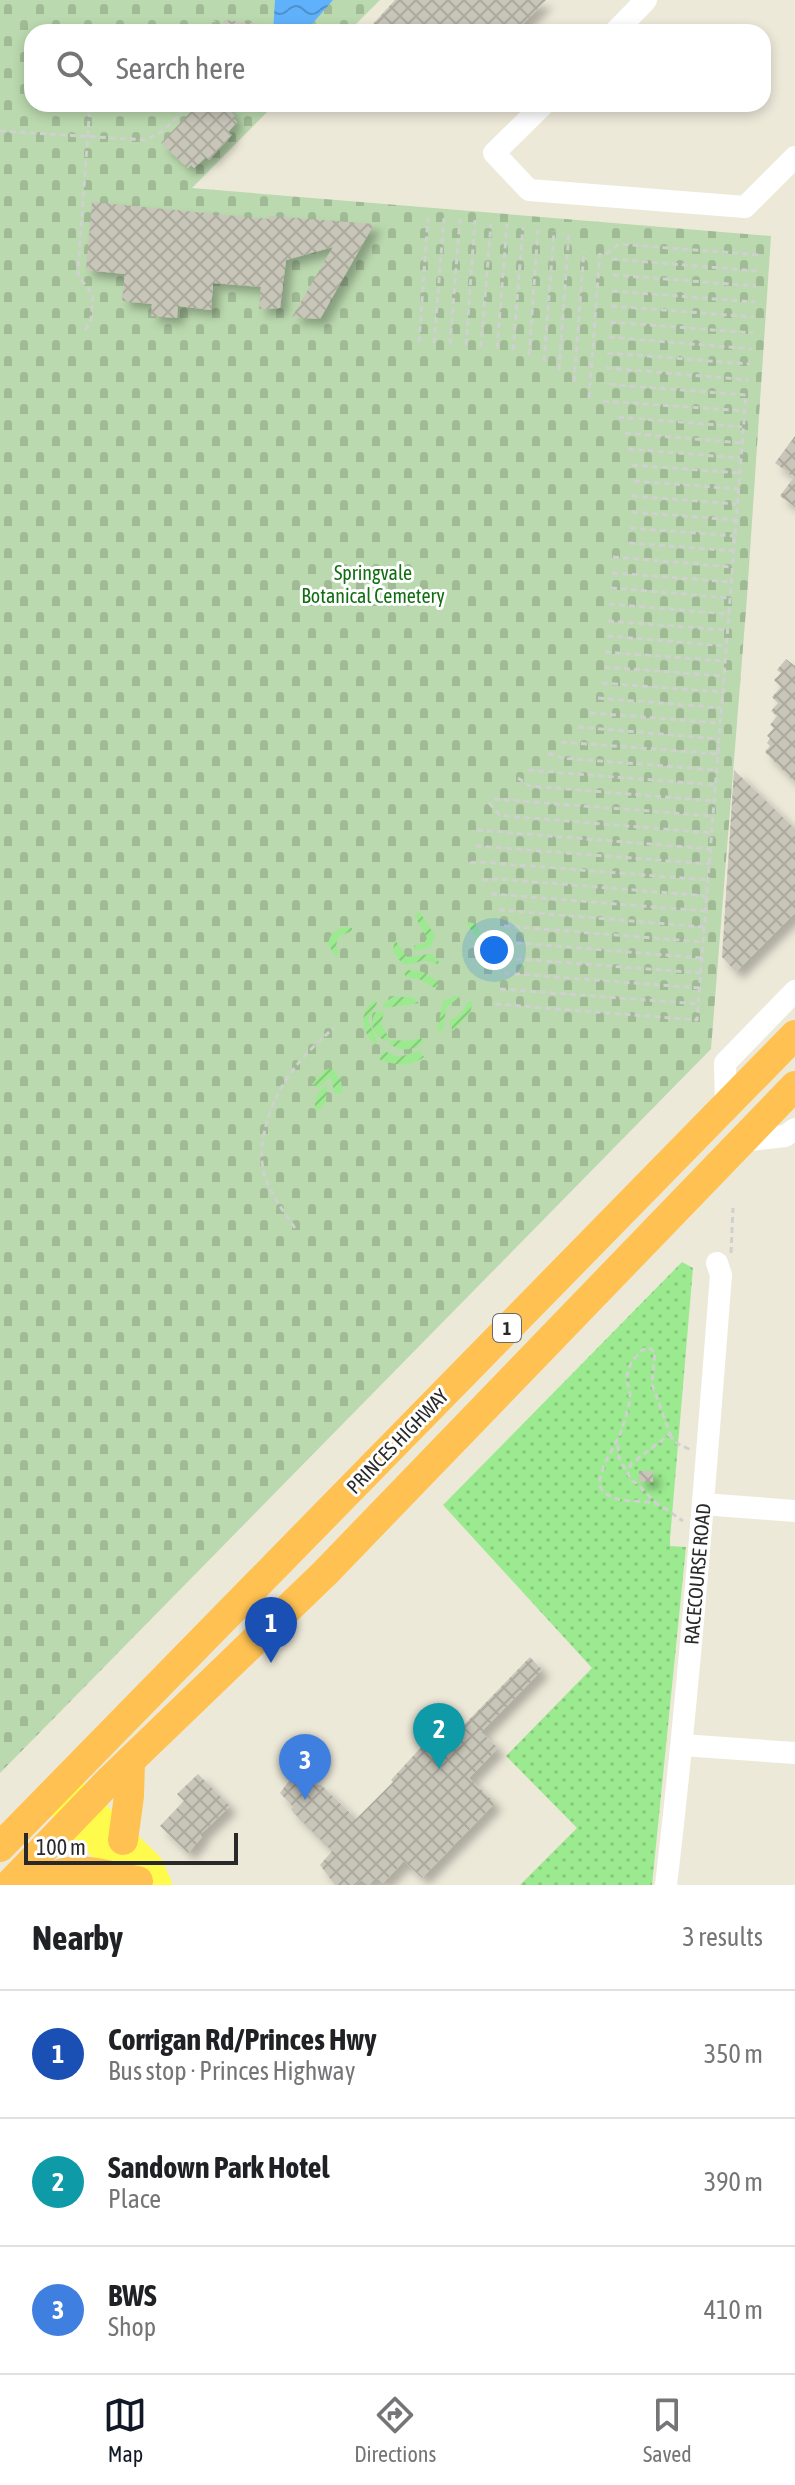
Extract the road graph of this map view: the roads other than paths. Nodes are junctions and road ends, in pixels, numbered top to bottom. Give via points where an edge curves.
1 (646, 0) edge
2 (623, 24) edge
3 (536, 112) edge
4 (795, 157) edge
5 (795, 991) edge
6 (795, 1035) edge
7 (795, 1086) edge
8 (726, 1105) junction
9 (793, 1135) edge
10 (742, 1141) junction
11 (724, 1258) road end
12 (703, 1504) junction
13 (795, 1511) edge
14 (682, 1745) junction
15 (795, 1753) edge
16 (130, 1761) junction
17 (58, 1790) junction
18 (79, 1812) junction
19 (123, 1840) junction
20 (0, 1847) edge
21 (147, 1884) edge
22 (9, 1885) edge
23 (36, 1885) edge
24 (666, 1885) edge

1 - 2 street
3 - 4 street via 494,153 529,190 745,207
5 - 8 street via 725,1063
6 - 8 highway, PRINCES HIGHWAY / 1
7 - 10 highway, PRINCES HIGHWAY / 1
8 - 17 highway, PRINCES HIGHWAY / 1
9 - 10 street
10 - 16 highway, PRINCES HIGHWAY / 1 via 325,1573
11 - 12 street, RACECOURSE ROAD
12 - 13 street
12 - 14 street, RACECOURSE ROAD
14 - 15 street
14 - 24 street, RACECOURSE ROAD
16 - 18 highway, PRINCES HIGHWAY / 1
16 - 19 highway
17 - 18 main road
17 - 20 highway, PRINCES HIGHWAY / 1
18 - 19 main road
18 - 21 main road
18 - 22 highway, PRINCES HIGHWAY / 1
19 - 21 main road via 150,1865
21 - 23 highway via 70,1870

